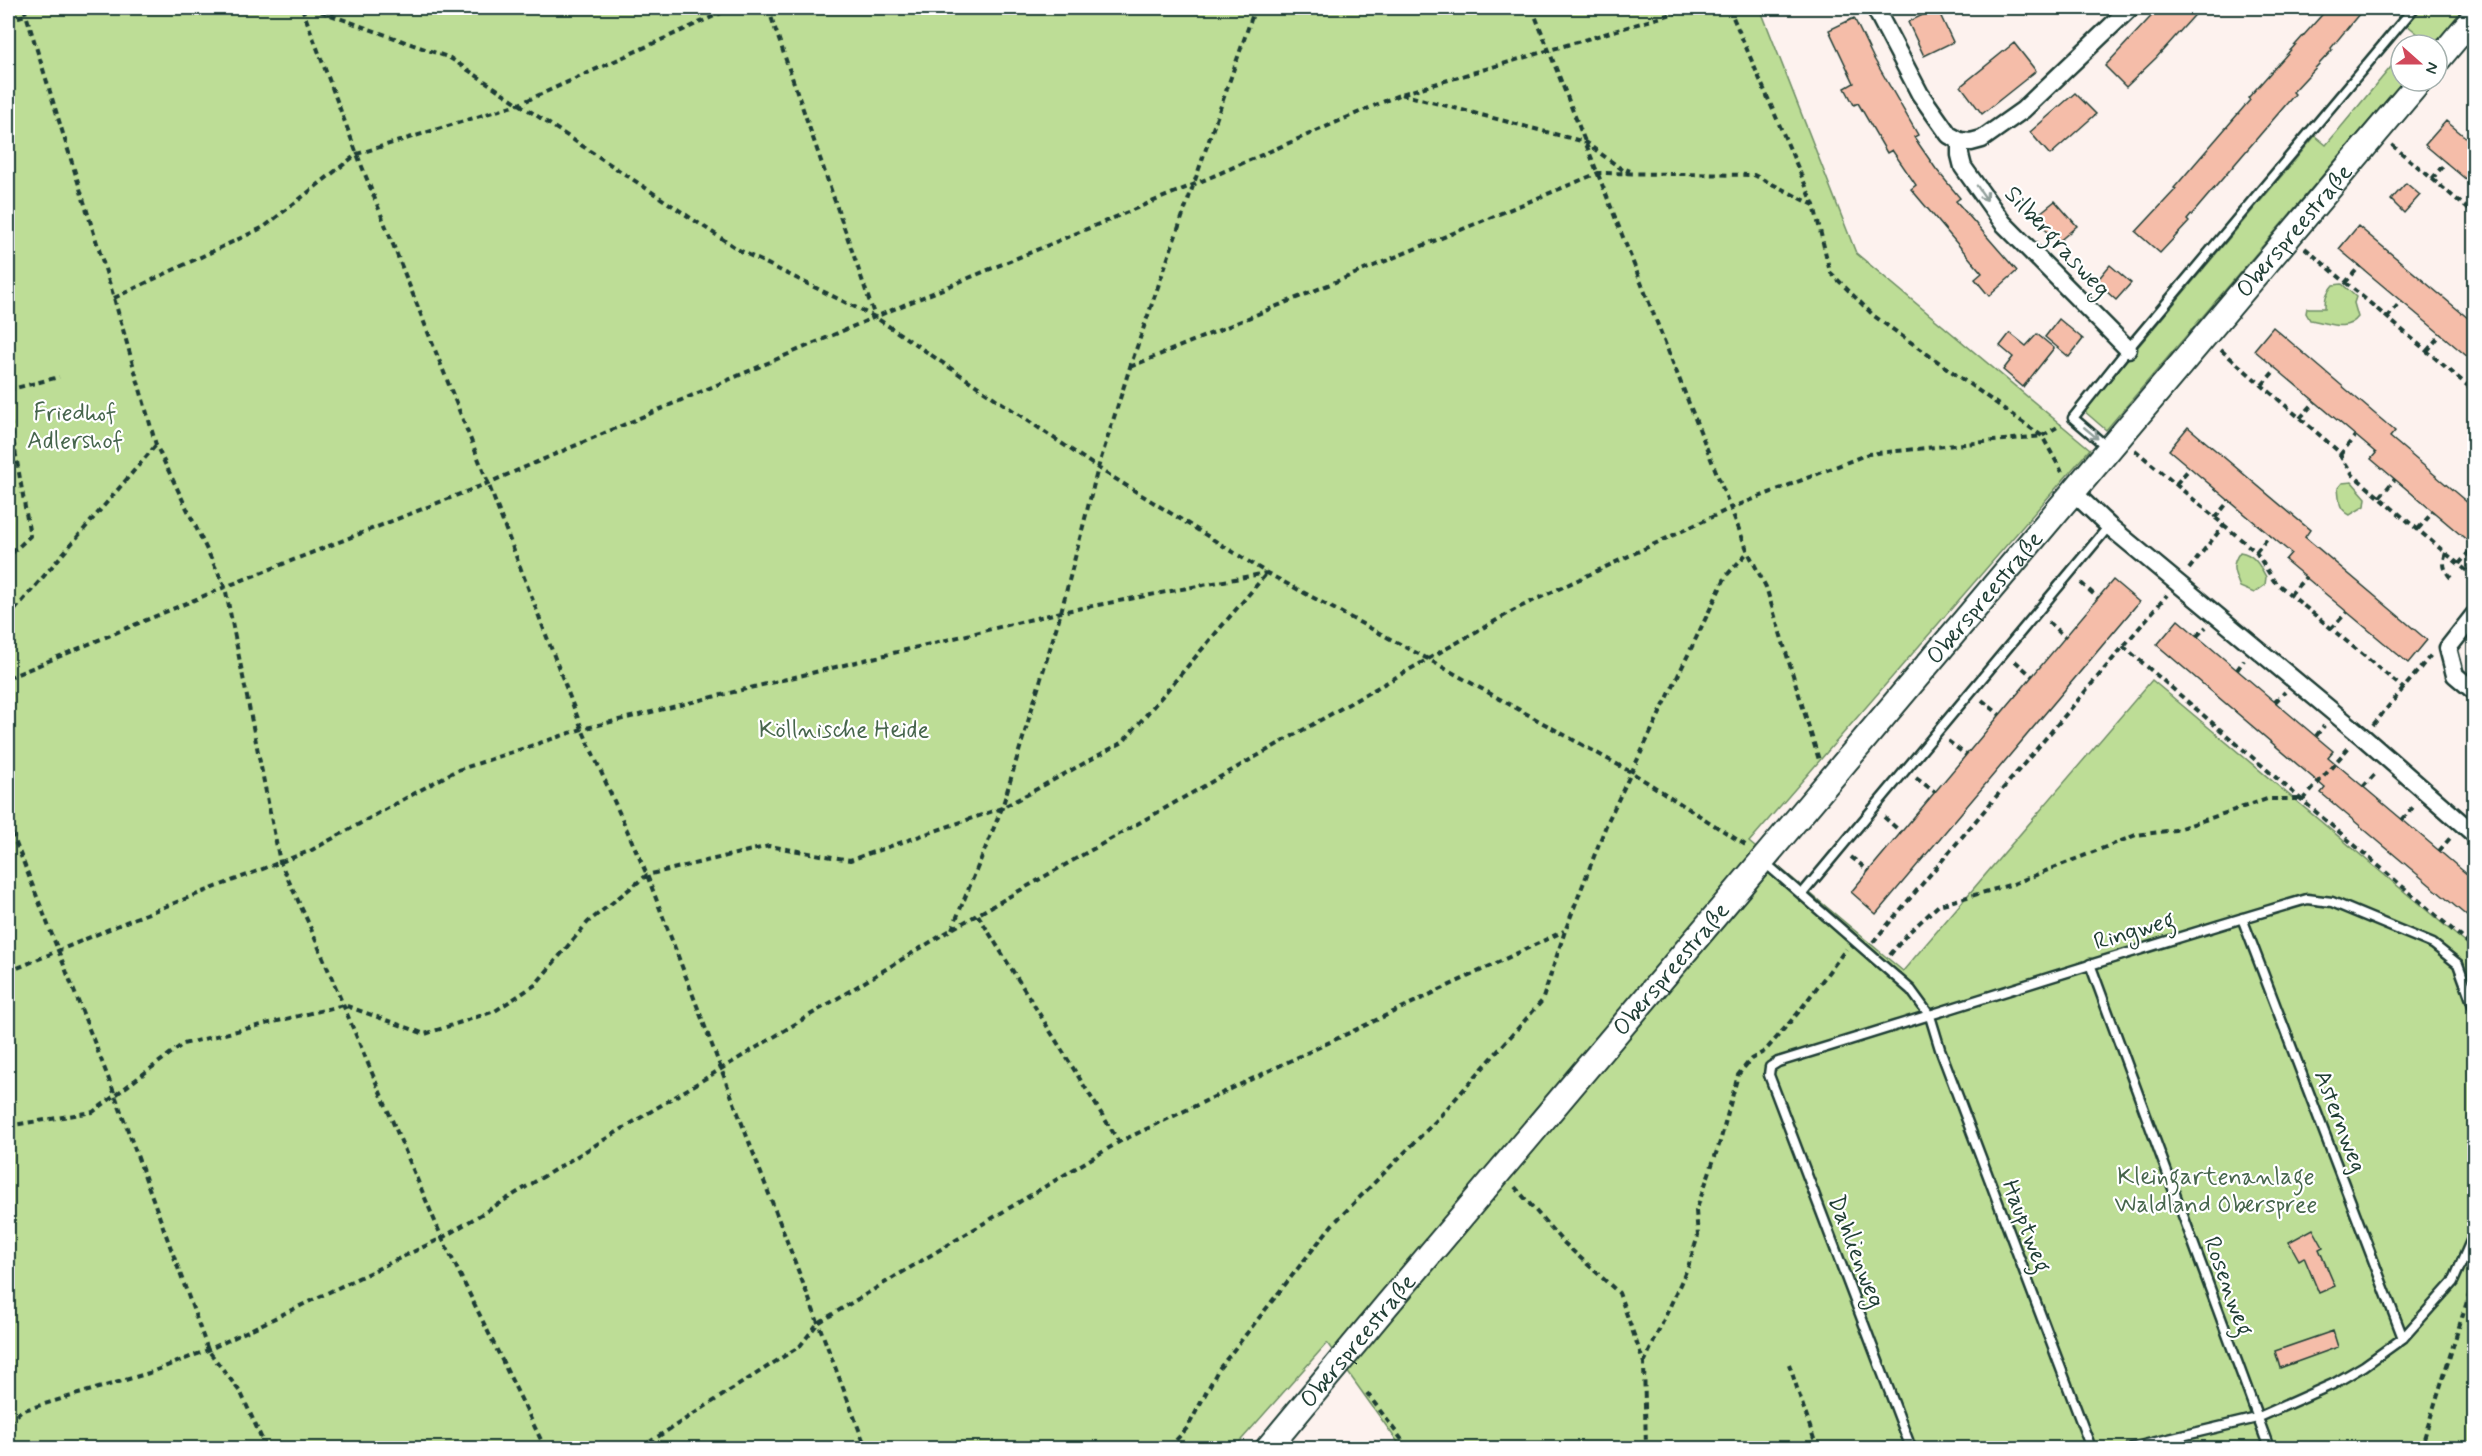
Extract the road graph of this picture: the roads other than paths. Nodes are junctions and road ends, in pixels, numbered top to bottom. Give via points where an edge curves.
1 (1875, 8) edge
2 (2414, 8) edge
3 (2125, 9) edge
4 (2475, 17) edge
5 (2449, 48) edge
6 (2411, 93) edge
7 (1960, 141) junction
8 (2128, 349) junction
9 (2114, 443) junction
10 (2073, 492) junction
11 (2109, 526) junction
12 (2475, 615) edge
13 (2475, 691) edge
14 (2475, 834) edge
15 (1762, 861) junction
16 (1802, 894) junction
17 (2242, 918) junction
18 (2090, 964) junction
19 (2475, 1008) edge
20 (1930, 1016) junction
21 (1770, 1067) joint
22 (2475, 1234) edge
23 (2403, 1338) junction
24 (2257, 1418) junction
25 (1278, 1445) edge
26 (1911, 1449) edge
27 (2091, 1449) edge
28 (2131, 1449) edge
29 (2269, 1449) edge

1 - 7 street via 1920,94 1949,135
2 - 8 lane
3 - 7 street via 2007,123 1982,139
4 - 5 main road
6 - 9 main road, Oberspreestraße
7 -> 8 street, Silbergrasweg via 1963,167 2003,223
8 -> 9 lane via 2073,418
9 - 10 main road, Oberspreestraße
10 - 11 street
10 - 15 main road, Oberspreestraße
11 - 14 street via 2357,741
11 - 16 lane
12 - 13 street via 2448,648 2455,675
15 - 16 lane, Hauptweg
15 - 25 main road, Oberspreestraße via 1394,1296
16 - 20 lane, Hauptweg via 1911,990
17 - 18 lane, Ringweg
17 - 19 lane, Ringweg via 2307,899 2332,902 2433,944 2458,964
17 - 23 lane, Asternweg
18 - 20 lane, Ringweg
18 - 24 lane, Rosenweg
20 - 21 lane, Ringweg
20 - 27 lane, Hauptweg
21 - 26 lane, Dahlienweg via 1769,1075
22 - 23 lane via 2453,1282
23 - 24 lane via 2333,1384
24 - 28 lane
24 - 29 lane, Rosenweg

